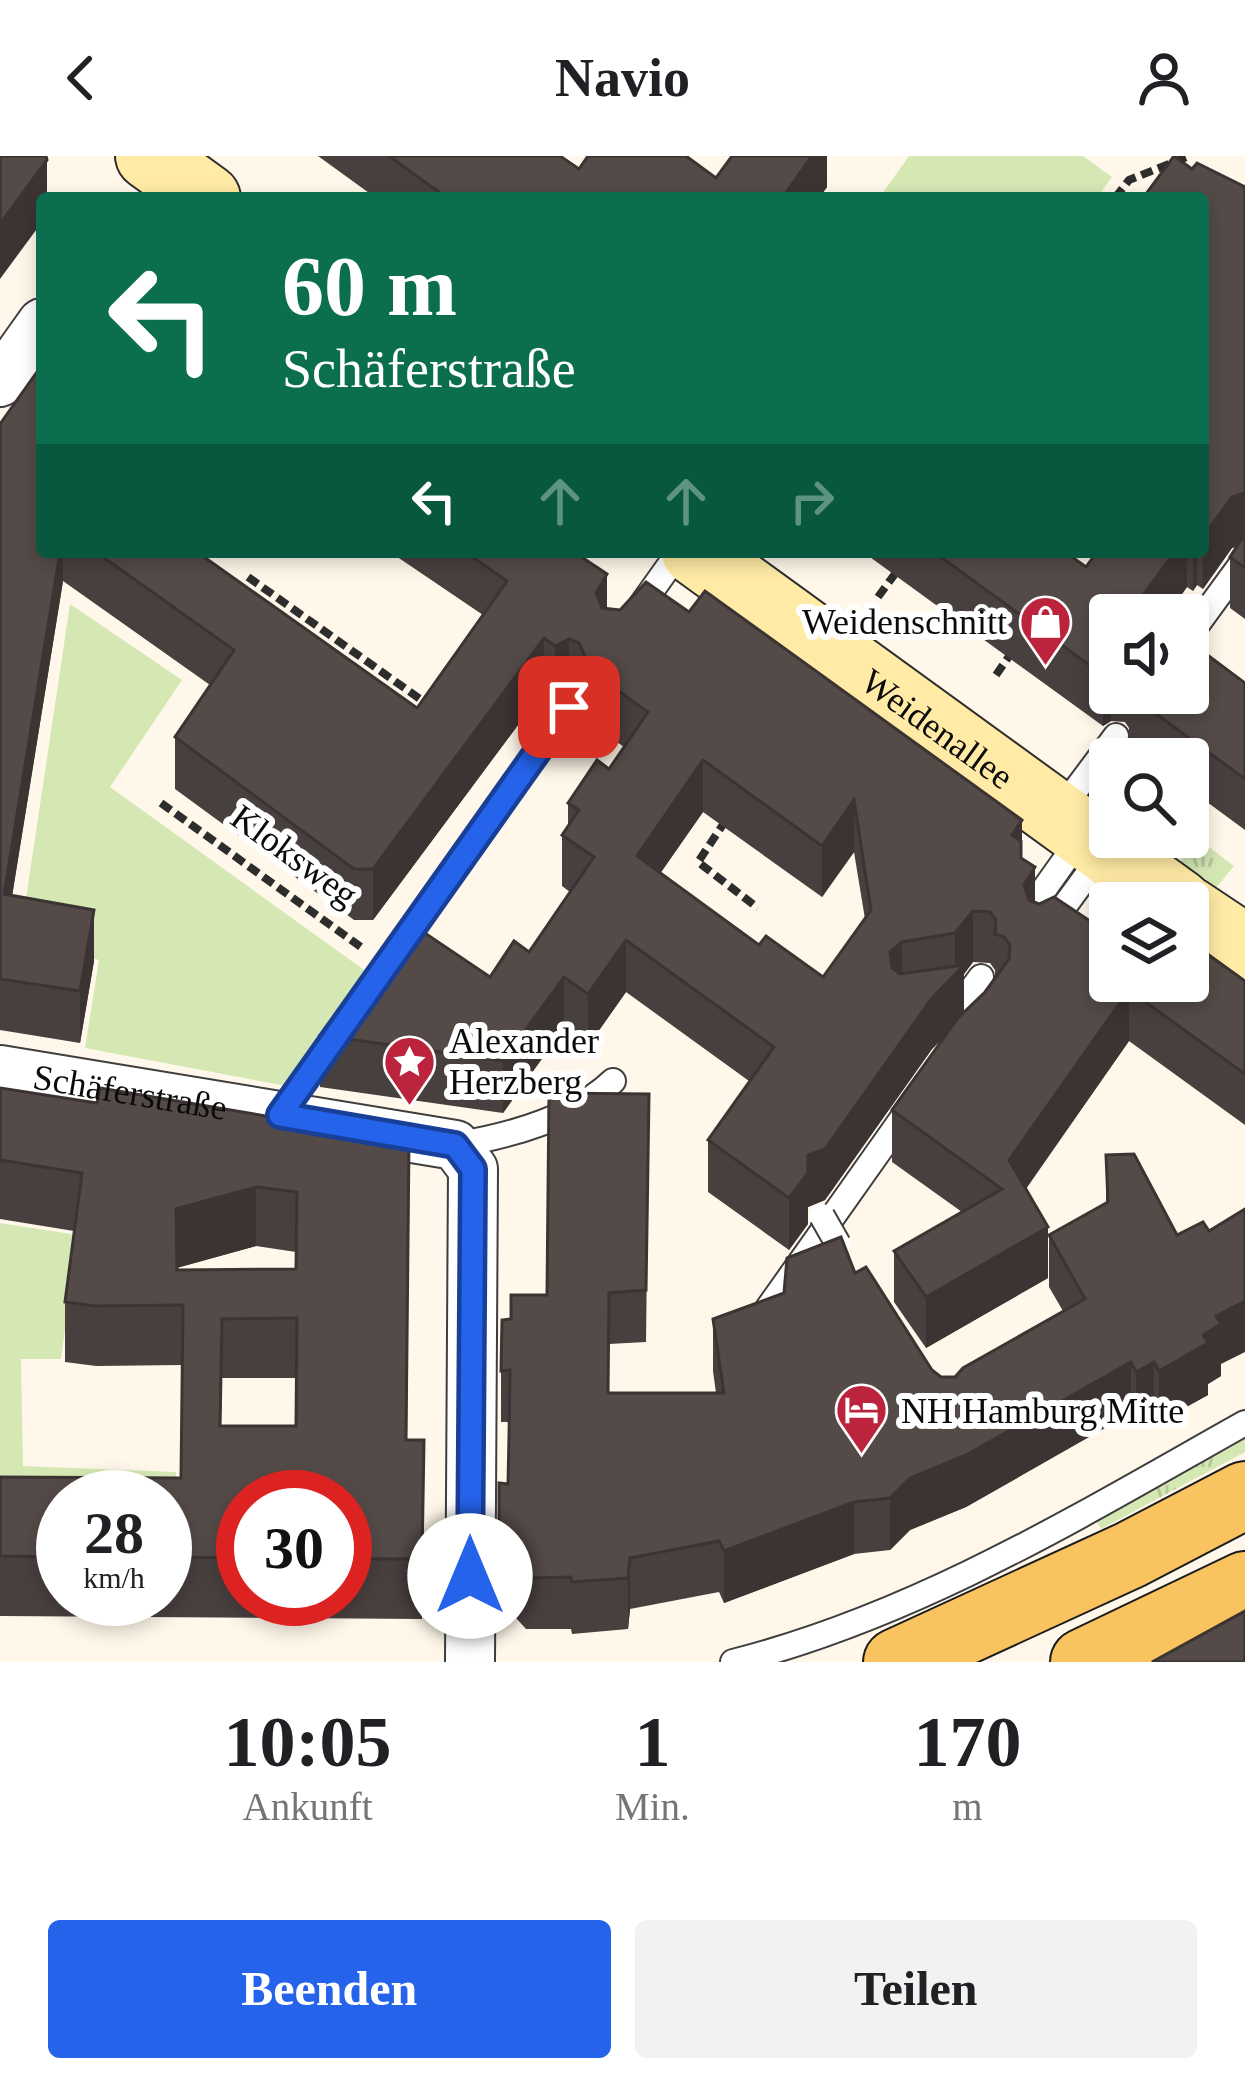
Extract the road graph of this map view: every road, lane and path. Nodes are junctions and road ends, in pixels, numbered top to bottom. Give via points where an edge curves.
1 (1189, 156) edge
2 (1119, 192) edge
3 (36, 331) edge
4 (0, 382) edge
5 (676, 558) edge
6 (703, 558) edge
7 (906, 558) edge
8 (1245, 559) edge
9 (248, 577) dead end
10 (878, 597) dead end
11 (1209, 608) edge
12 (623, 630) edge
13 (1024, 637) edge
14 (996, 676) dead end
15 (569, 707) dead end
16 (434, 708) edge
17 (1116, 736) dead end
18 (161, 802) dead end
19 (738, 803) edge
20 (1082, 833) junction
21 (1150, 882) edge
22 (1035, 902) edge
23 (758, 908) dead end
24 (1209, 924) edge
25 (1040, 939) edge
26 (1245, 948) edge
27 (386, 965) joint
28 (981, 977) dead end
29 (905, 1010) edge
30 (347, 1020) edge
31 (4, 1077) edge
32 (931, 1078) edge
33 (614, 1081) dead end
34 (280, 1115) junction
35 (455, 1145) junction
36 (822, 1216) dead end
37 (844, 1254) edge
38 (766, 1311) edge
39 (1245, 1423) edge
40 (1245, 1495) edge
41 (1245, 1585) edge
42 (470, 1662) edge
43 (733, 1662) edge
44 (897, 1662) edge
45 (1084, 1662) edge

1 - 2 path via 1129,179
3 - 4 street
5 - 12 lane
6 - 20 street, Weidenallee
7 - 10 path
8 - 11 lane
9 - 16 path
13 - 14 path
15 - 27 lane
17 - 20 lane
18 - 27 path, Kloksweg
19 - 23 path via 698,862
20 - 21 street, Weidenallee
20 - 22 lane
20 - 25 lane
24 - 26 street
28 - 29 lane via 964,1000
30 - 34 lane
31 - 34 street, Schäferstraße
32 - 38 lane
33 - 35 lane via 552,1118
34 - 35 street, Schäferstraße
35 - 42 street via 473,1169
36 - 37 lane, bridge
39 - 43 lane via 982,1569 866,1619
40 - 44 main road
41 - 45 main road

